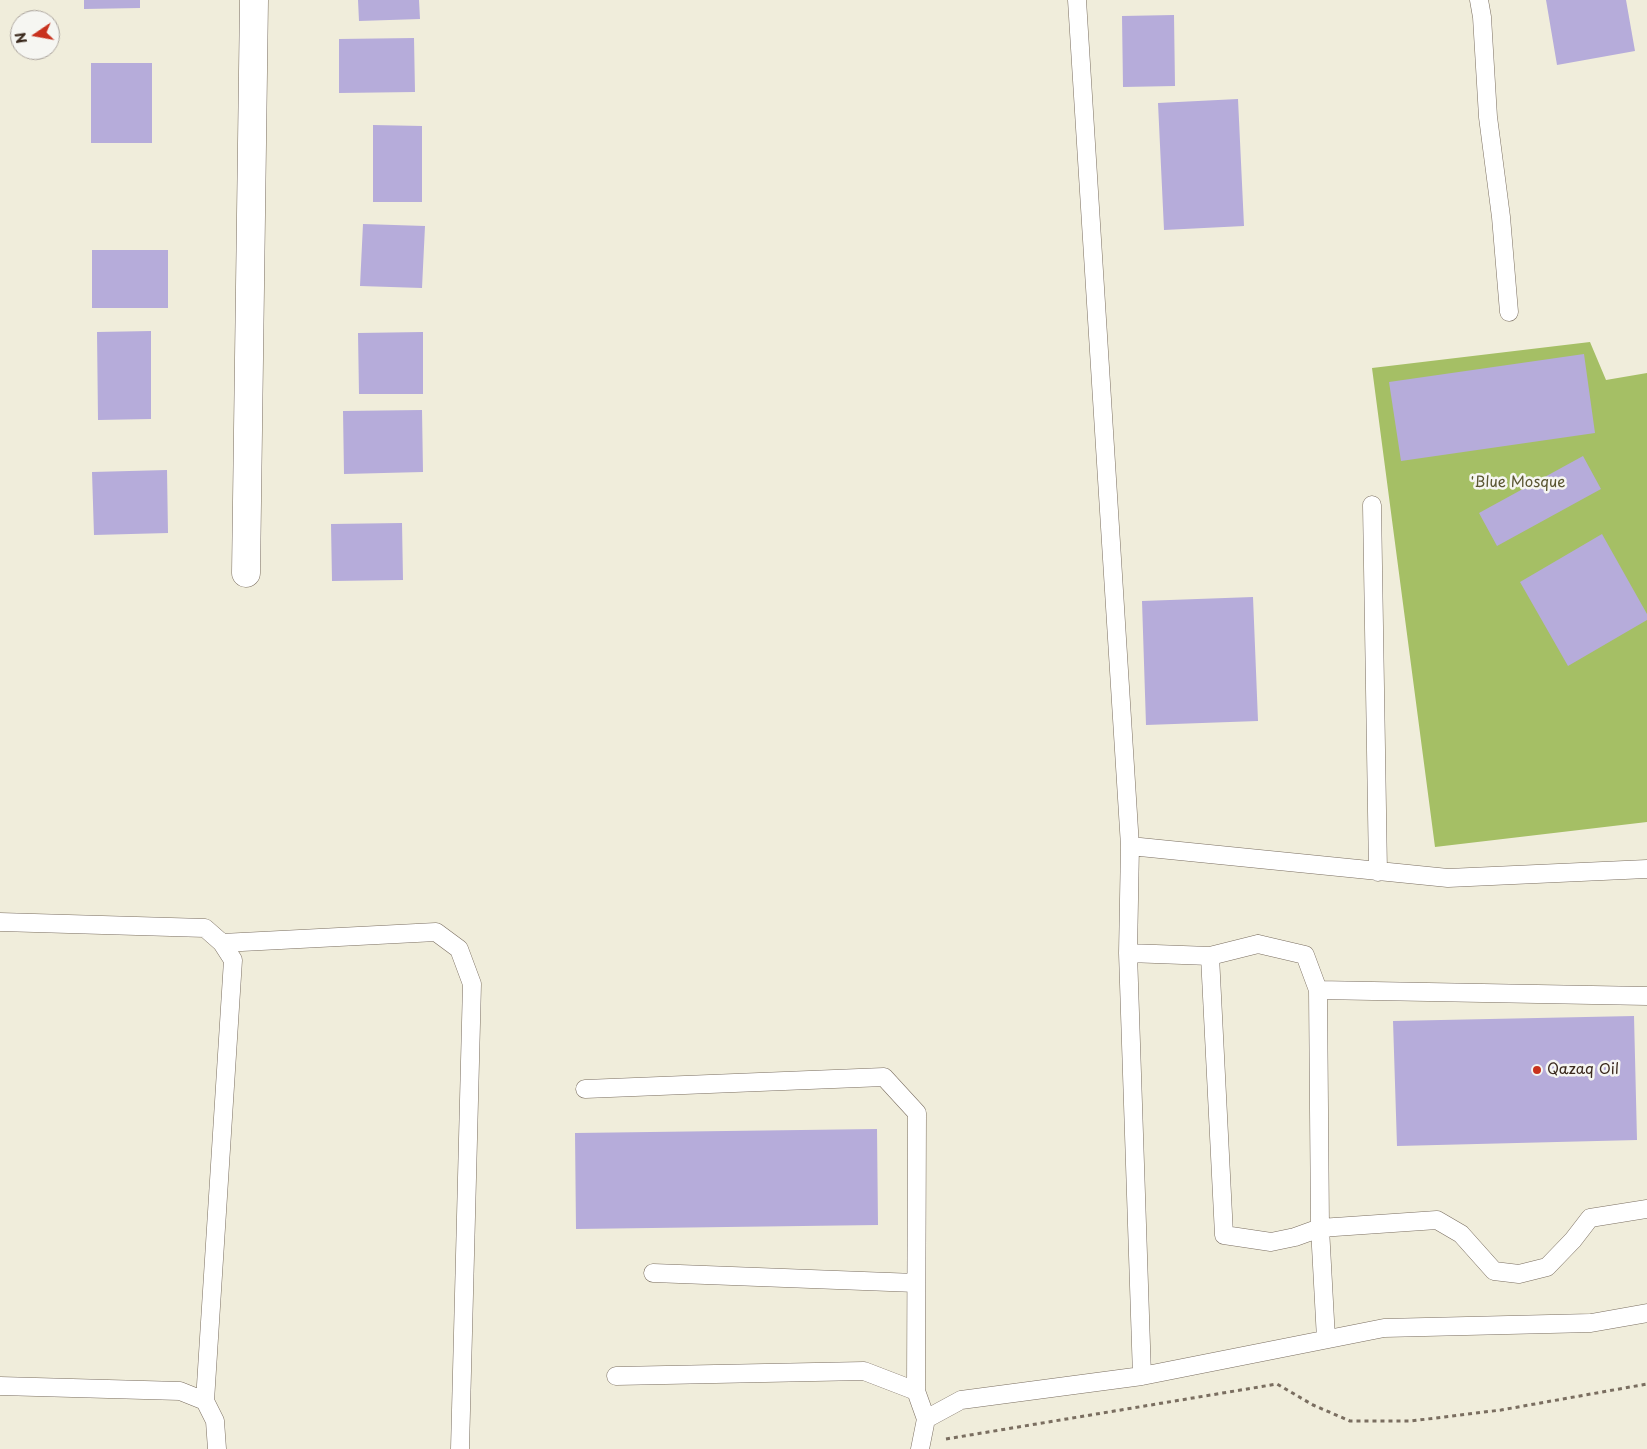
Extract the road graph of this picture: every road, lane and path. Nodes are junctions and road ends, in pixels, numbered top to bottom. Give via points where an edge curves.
1 (254, 0) edge
2 (1077, 0) edge
3 (1479, 0) edge
4 (1509, 312) dead end
5 (1372, 505) dead end
6 (246, 573) dead end
7 (1130, 846) junction
8 (1647, 869) edge
9 (1378, 872) junction
10 (0, 922) edge
11 (222, 943) junction
12 (1128, 953) junction
13 (1210, 956) junction
14 (1318, 990) junction
15 (1647, 996) edge
16 (585, 1089) dead end
17 (1647, 1209) edge
18 (1320, 1228) junction
19 (653, 1273) dead end
20 (916, 1283) junction
21 (1647, 1313) edge
22 (1326, 1339) junction
23 (616, 1376) dead end
24 (1142, 1376) junction
25 (1647, 1384) edge
26 (0, 1386) edge
27 (916, 1391) junction
28 (205, 1400) junction
29 (926, 1419) junction
30 (920, 1446) edge
31 (216, 1449) edge
32 (460, 1449) edge

1 - 6 street
2 - 7 lane
3 - 4 lane
5 - 9 lane
7 - 9 lane
7 - 12 lane
8 - 9 lane via 1448,878
10 - 11 lane via 205,928
11 - 28 lane via 233,960
11 - 32 lane via 436,932 459,949 472,984
12 - 13 lane
12 - 24 lane
13 - 14 lane via 1258,944 1305,955
13 - 18 lane via 1224,1234 1271,1242
14 - 15 lane
14 - 18 lane
16 - 20 lane via 884,1077 917,1113
17 - 18 lane via 1590,1218 1548,1267 1519,1274 1494,1271 1461,1234 1436,1220
18 - 22 lane
19 - 20 lane
20 - 27 lane
21 - 22 lane via 1591,1323 1384,1328
22 - 24 lane
23 - 27 lane via 864,1372
24 - 29 lane via 961,1400
25 - 30 path via 1501,1410 1411,1421 1350,1421 1277,1384
26 - 28 lane via 180,1391
27 - 29 lane
28 - 31 lane via 214,1420
29 - 30 lane

